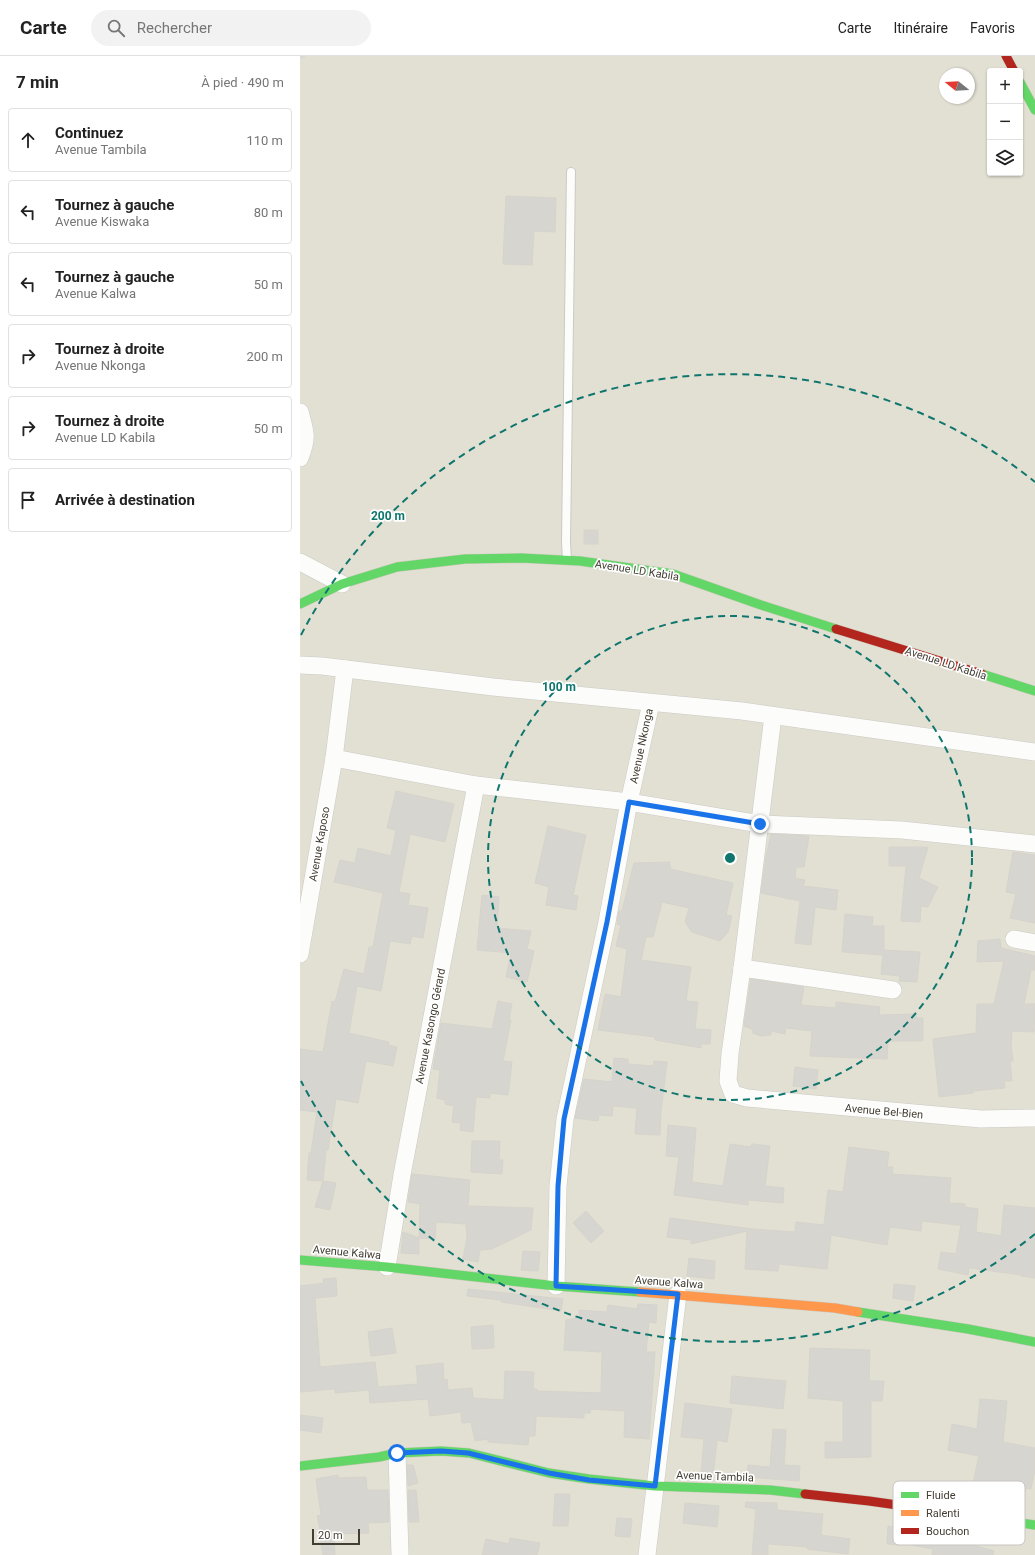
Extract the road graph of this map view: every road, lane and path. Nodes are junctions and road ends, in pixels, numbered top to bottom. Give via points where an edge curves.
1 (1006, 56) edge
2 (1012, 68) edge
3 (1023, 88) edge
4 (1035, 110) edge
5 (570, 172) dead end
6 (300, 412) edge
7 (300, 458) edge
8 (567, 560) junction
9 (300, 562) edge
10 (342, 584) junction
11 (300, 604) edge
12 (300, 665) edge
13 (345, 669) junction
14 (1035, 691) edge
15 (651, 703) junction
16 (773, 716) junction
17 (1035, 752) edge
18 (334, 758) junction
19 (476, 785) junction
20 (629, 802) junction
21 (760, 824) junction
22 (1035, 844) edge
23 (1014, 939) dead end
24 (1035, 943) edge
25 (300, 954) edge
26 (742, 968) junction
27 (893, 990) dead end
28 (1035, 1118) edge
29 (300, 1260) edge
30 (387, 1267) junction
31 (556, 1286) junction
32 (678, 1294) junction
33 (1035, 1342) edge
34 (397, 1453) junction
35 (300, 1466) edge
36 (655, 1486) junction
37 (893, 1505) edge
38 (1025, 1524) edge
39 (1035, 1525) edge
40 (400, 1555) edge
41 (647, 1555) edge

1 - 2 main road
3 - 4 main road
5 - 8 lane
6 - 7 street via 306,442
8 - 10 main road, Avenue LD Kabila via 465,559 397,567
8 - 14 main road, Avenue LD Kabila via 673,574
9 - 10 street
10 - 11 main road, Avenue LD Kabila
12 - 13 street
13 - 15 street via 493,688
13 - 18 street, Avenue Kaposo
15 - 16 street
15 - 20 street, Avenue Nkonga
16 - 17 street
16 - 21 street
18 - 19 street
18 - 25 street, Avenue Kaposo
19 - 20 street
19 - 30 street, Avenue Kasongo Gérard
20 - 21 street
20 - 31 street, Avenue Nkonga via 607,922 564,1119 558,1186
21 - 22 street via 902,830
21 - 26 street
23 - 24 street
26 - 27 street
26 - 28 street, Avenue Bel-Bien via 728,1081 733,1094 747,1098 981,1120
29 - 30 main road, Avenue Kalwa
30 - 31 main road, Avenue Kalwa
31 - 32 main road, Avenue Kalwa
32 - 33 main road, Avenue Kalwa via 835,1308
32 - 36 street
34 - 35 main road, Avenue Tambila
34 - 36 main road, Avenue Tambila via 468,1453 549,1473 589,1480
34 - 40 street
36 - 37 main road, Avenue Tambila via 770,1490
36 - 41 street
38 - 39 main road, Avenue Tambila

